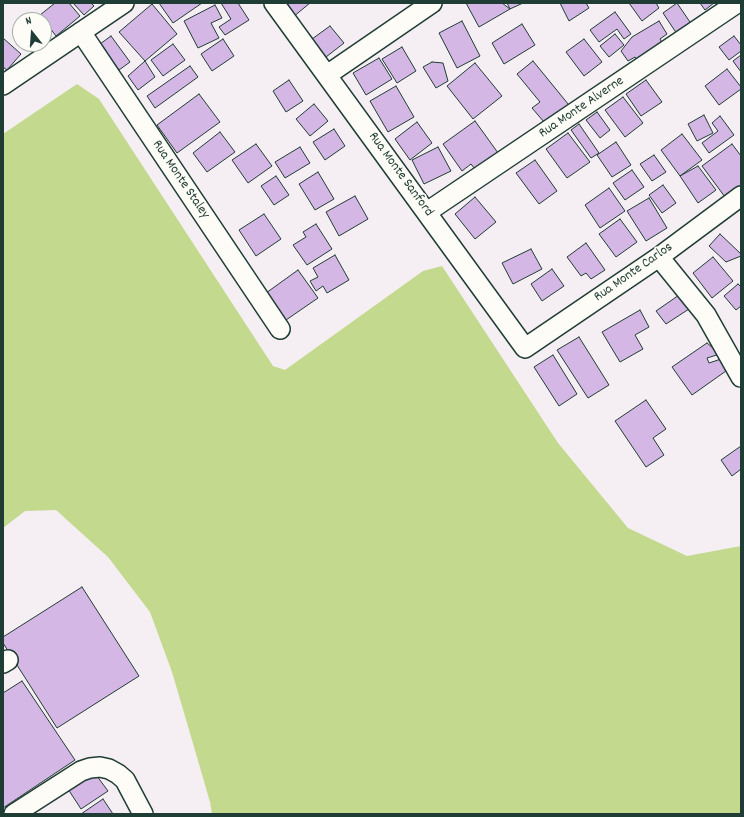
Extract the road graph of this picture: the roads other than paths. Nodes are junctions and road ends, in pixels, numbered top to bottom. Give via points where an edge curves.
1 (124, 3) edge
2 (274, 3) edge
3 (432, 3) edge
4 (737, 3) edge
5 (81, 32) junction
6 (327, 75) junction
7 (3, 85) edge
8 (741, 196) edge
9 (427, 212) junction
10 (659, 257) junction
11 (280, 329) dead end
12 (525, 348) joint
13 (741, 377) edge
14 (14, 814) edge
15 (143, 814) edge

1 - 5 street
2 - 6 street, Rua Monte Sanford
3 - 6 street
4 - 9 street, Rua Monte Alverne
5 - 7 street
5 - 11 street, Rua Monte Staley
6 - 9 street, Rua Monte Sanford
8 - 10 street, Rua Monte Carlos
9 - 12 street, Rua Monte Sanford
10 - 12 street, Rua Monte Carlos
10 - 13 street via 706,315
14 - 15 street via 81,772 100,767 114,771 125,780

